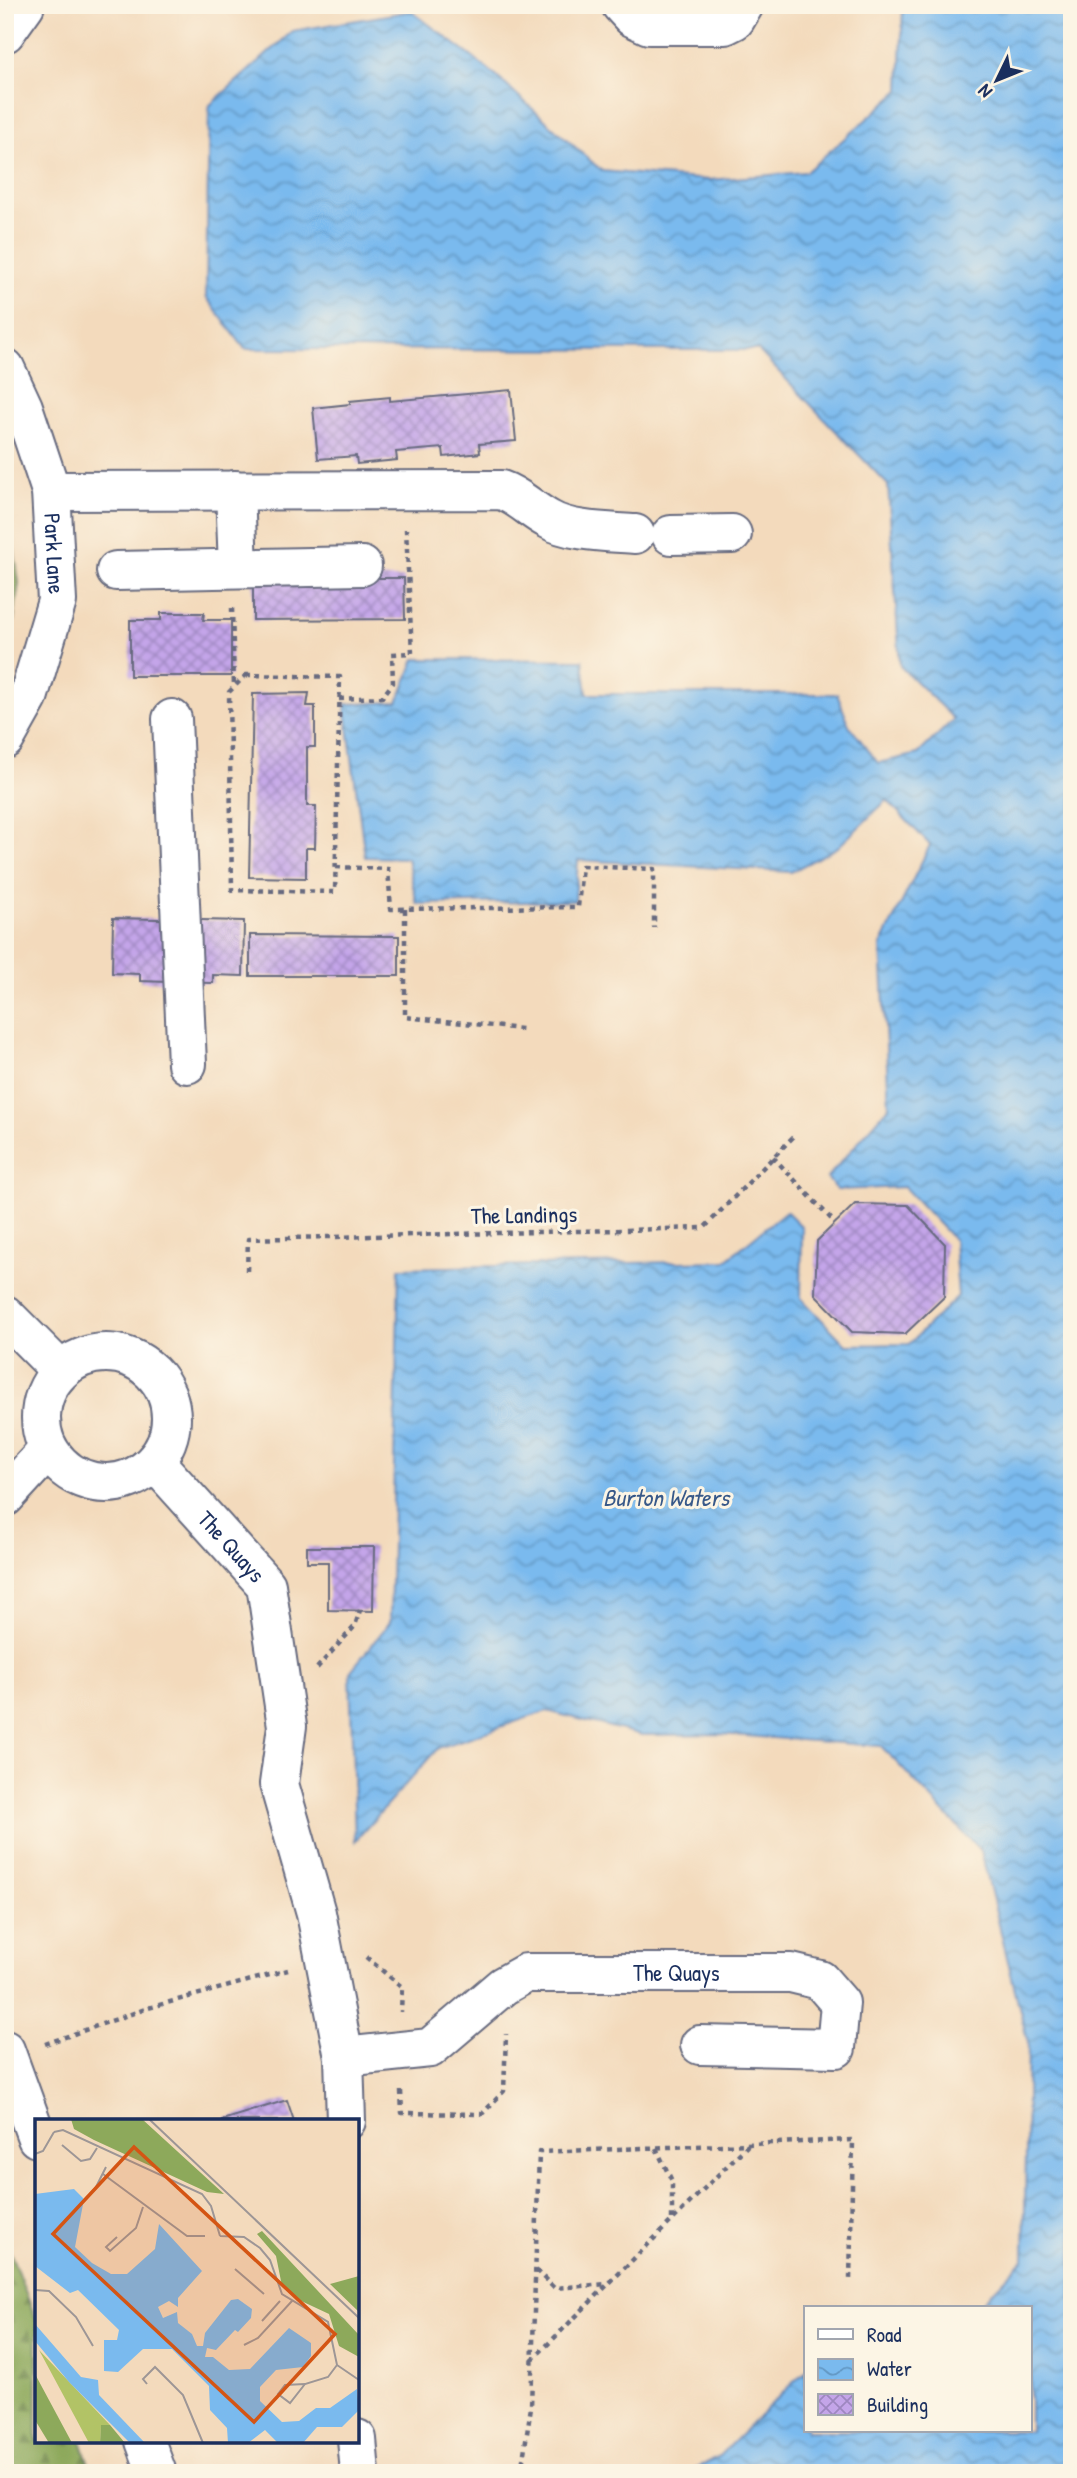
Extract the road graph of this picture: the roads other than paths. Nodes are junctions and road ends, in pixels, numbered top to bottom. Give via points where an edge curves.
1 (25, 5) edge
2 (621, 5) edge
3 (744, 5) edge
4 (5, 33) edge
5 (5, 368) edge
6 (235, 490) junction
7 (51, 491) junction
8 (732, 534) dead end
9 (362, 566) dead end
10 (234, 568) junction
11 (116, 571) dead end
12 (172, 719) dead end
13 (5, 739) edge
14 (187, 1064) dead end
15 (5, 1315) edge
16 (60, 1370) junction
17 (48, 1450) junction
18 (155, 1462) junction
19 (5, 1497) edge
20 (700, 2045) dead end
21 (6, 2053) edge
22 (344, 2057) junction
23 (346, 2119) edge
24 (35, 2133) edge
25 (146, 2443) edge
26 (357, 2443) edge
27 (157, 2473) edge
28 (360, 2473) edge

1 - 4 street
2 - 3 street via 649,25 725,25 735,20
5 - 7 street, Park Lane
6 - 7 street
6 - 8 street via 501,489 562,525 641,534
6 - 10 street
7 - 13 street, Park Lane via 57,601 29,698
9 - 10 street
10 - 11 street
12 - 14 street
15 - 16 street
16 - 17 street via 40,1408
16 - 18 street via 99,1352 123,1355 148,1368 163,1386 170,1409 168,1437
17 - 18 street via 66,1471 97,1483 128,1479
17 - 19 street
18 - 22 street, The Quays via 266,1585 287,1726 279,1784 316,1913
20 - 22 street, The Quays via 836,2048 840,2003 820,1980 791,1973 527,1973 507,1984 430,2048
21 - 24 street
22 - 23 street, The Quays
25 - 27 street
26 - 28 street

